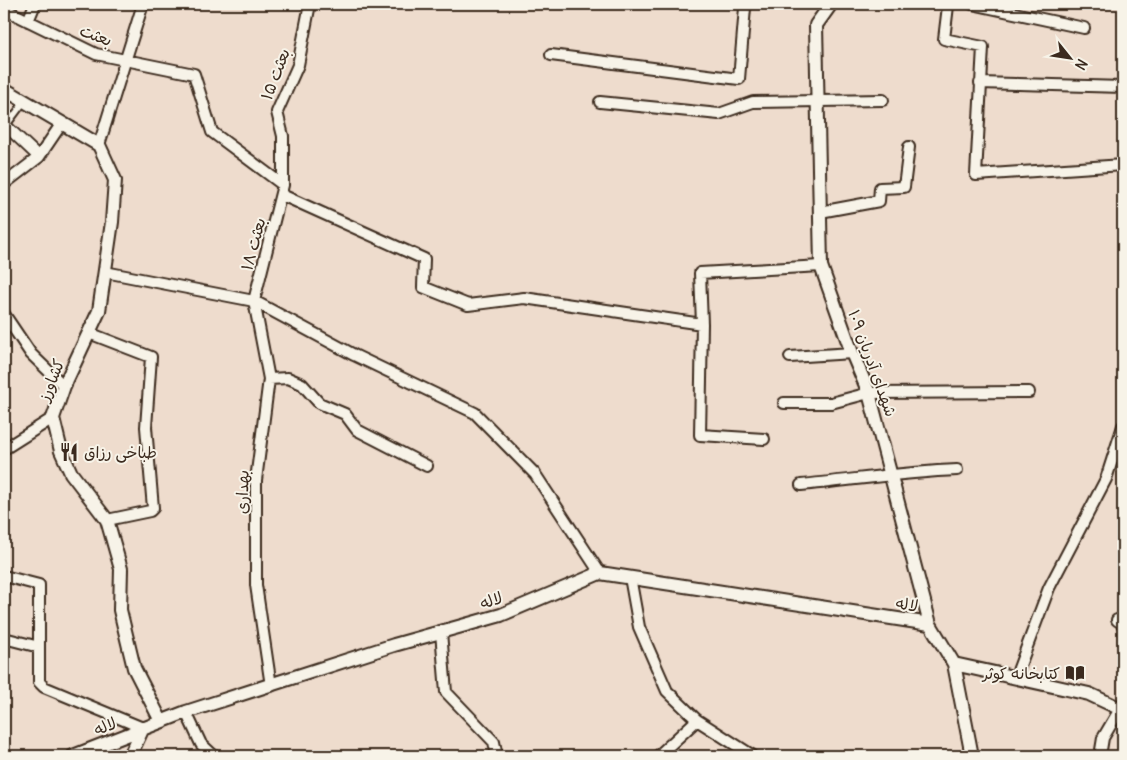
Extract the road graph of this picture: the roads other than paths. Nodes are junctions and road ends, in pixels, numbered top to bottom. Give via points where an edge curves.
1 (34, 4) edge
2 (143, 4) edge
3 (310, 4) edge
4 (748, 4) edge
5 (831, 4) edge
6 (946, 4) edge
7 (972, 4) edge
8 (4, 9) edge
9 (28, 21) junction
10 (1084, 28) dead end
11 (551, 55) dead end
12 (125, 60) junction
13 (980, 83) junction
14 (1123, 87) edge
15 (4, 89) edge
16 (818, 100) junction
17 (883, 100) dead end
18 (24, 101) junction
19 (600, 102) dead end
20 (62, 123) junction
21 (5, 125) edge
22 (99, 145) junction
23 (909, 147) dead end
24 (39, 157) junction
25 (1123, 165) edge
26 (4, 184) edge
27 (282, 190) junction
28 (820, 212) junction
29 (820, 266) junction
30 (105, 272) junction
31 (254, 301) junction
32 (4, 314) edge
33 (702, 324) junction
34 (89, 333) junction
35 (852, 353) junction
36 (790, 357) dead end
37 (269, 380) junction
38 (64, 386) junction
39 (1030, 392) dead end
40 (869, 393) junction
41 (784, 403) dead end
42 (53, 418) junction
43 (1123, 426) edge
44 (764, 439) dead end
45 (4, 449) edge
46 (427, 466) dead end
47 (957, 470) dead end
48 (891, 476) junction
49 (801, 485) dead end
50 (107, 520) junction
51 (600, 573) junction
52 (4, 576) edge
53 (630, 577) junction
54 (930, 624) junction
55 (441, 632) junction
56 (4, 638) edge
57 (39, 647) junction
58 (954, 664) junction
59 (1016, 676) junction
60 (271, 686) junction
61 (1122, 710) edge
62 (186, 712) junction
63 (697, 720) junction
64 (161, 721) junction
65 (143, 728) junction
66 (73, 756) edge
67 (130, 756) edge
68 (214, 756) edge
69 (497, 756) edge
70 (658, 756) edge
71 (752, 756) edge
72 (972, 756) edge
73 (1100, 756) edge

1 - 9 street
2 - 12 street
3 - 27 street, بعثت ۱۵ via 298,65 277,112 284,136
4 - 11 street via 745,8 739,79
5 - 16 street, شهدای آدریان ۱۰۹ via 816,26
6 - 13 street via 944,39 983,47
7 - 10 street
8 - 9 street, بعثت
9 - 12 street, بعثت via 96,54
12 - 22 street
12 - 27 street, بعثت via 194,74 212,132
13 - 14 street
13 - 25 street via 976,174
15 - 18 street
16 - 17 street
16 - 19 street via 753,102 719,114
16 - 28 street, شهدای آدریان ۱۰۹
18 - 20 street
18 - 21 lane
20 - 22 street
20 - 24 street
21 - 24 street
22 - 30 street, کشاورز via 116,180
23 - 28 street via 904,186 880,188 879,201
24 - 26 street
27 - 31 street, بعثت ۱۸
27 - 33 street via 424,259 423,287 468,305 524,298
28 - 29 street, شهدای آدریان ۱۰۹
29 - 33 street via 700,273
29 - 35 street, شهدای آدریان ۱۰۹
30 - 31 street
30 - 34 street, کشاورز via 99,311
31 - 37 street, بهداری
31 - 51 street via 354,356 475,413 535,474
32 - 38 street via 31,354
33 - 44 street via 700,435
34 - 38 street, کشاورز
34 - 50 street via 151,357 146,427 153,508
35 - 36 street
35 - 40 street, شهدای آدریان ۱۰۹
37 - 46 street via 288,378 302,384 319,403 346,414 357,430
37 - 60 street, بهداری via 256,480 256,585
38 - 42 street, کشاورز
39 - 40 street
40 - 41 street via 831,403
40 - 48 street, شهدای آدریان ۱۰۹
42 - 45 street
42 - 50 street, کشاورز via 61,451 71,473
43 - 59 street via 1106,479 1049,588
47 - 48 street
48 - 49 street
48 - 54 street, شهدای آدریان ۱۰۹
50 - 64 street, کشاورز via 121,569 120,610 134,668
51 - 53 street, لاله
51 - 55 street, لاله via 501,615
52 - 57 street via 39,585
53 - 54 street, لاله
53 - 63 street via 639,627 667,691
54 - 58 street, شهدای آدریان ۱۰۹
55 - 60 street, لاله
55 - 69 street via 446,692 494,742
56 - 57 street
57 - 65 street via 39,682 44,687
58 - 59 street
58 - 72 street, شهدای آدریان ۱۰۹
59 - 61 street via 1089,694
60 - 62 street, لاله
61 - 73 street via 1103,738
62 - 64 street, لاله
62 - 68 street via 201,744
63 - 70 street
63 - 71 street
64 - 65 street, لاله
65 - 66 street, لاله
65 - 67 street

